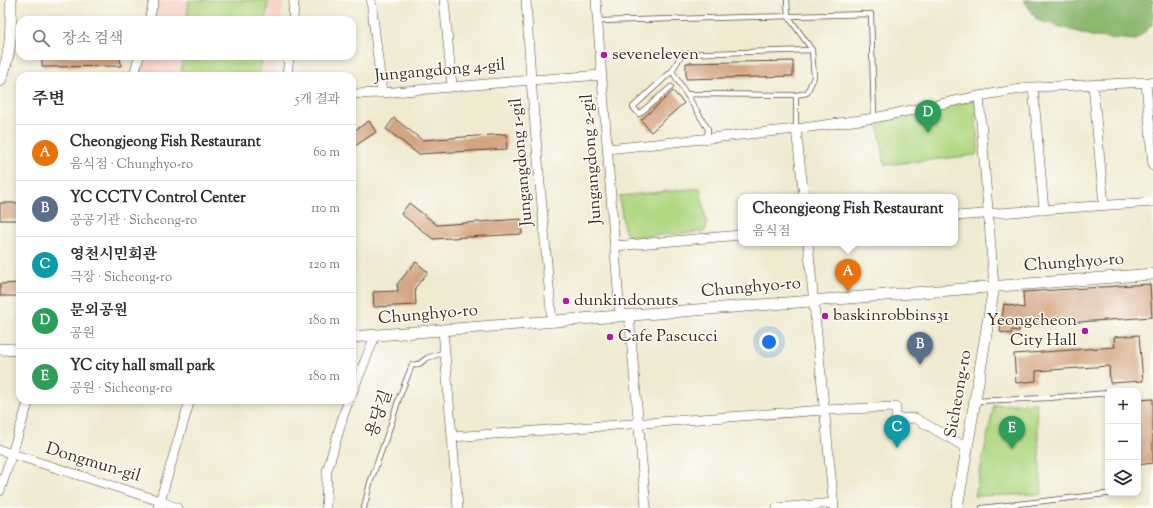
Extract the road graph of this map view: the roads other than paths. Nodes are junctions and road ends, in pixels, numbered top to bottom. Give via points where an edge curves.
1 (11, 0) edge
2 (154, 0) edge
3 (294, 0) edge
4 (371, 0) edge
5 (444, 0) edge
6 (526, 0) edge
7 (596, 0) edge
8 (787, 0) edge
9 (150, 16) edge
10 (293, 16) edge
11 (788, 16) junction
12 (598, 21) junction
13 (812, 50) junction
14 (138, 60) edge
15 (289, 60) edge
16 (672, 71) junction
17 (135, 72) edge
18 (287, 72) edge
19 (602, 75) junction
20 (531, 80) junction
21 (0, 81) edge
22 (1149, 82) edge
23 (1092, 84) junction
24 (452, 86) junction
25 (671, 87) dead end
26 (1033, 87) junction
27 (382, 93) junction
28 (356, 94) edge
29 (687, 94) junction
30 (796, 95) junction
31 (979, 96) junction
32 (874, 118) junction
33 (796, 129) junction
34 (707, 138) junction
35 (608, 149) junction
36 (1153, 166) edge
37 (804, 194) edge
38 (1153, 202) edge
39 (1104, 206) junction
40 (1044, 210) junction
41 (989, 213) junction
42 (958, 216) edge
43 (738, 235) edge
44 (615, 246) junction
45 (808, 246) edge
46 (1153, 274) edge
47 (994, 286) junction
48 (813, 300) junction
49 (625, 316) junction
50 (552, 322) junction
51 (444, 330) junction
52 (375, 336) junction
53 (356, 337) edge
54 (0, 349) edge
55 (16, 350) edge
56 (445, 352) junction
57 (356, 383) edge
58 (1105, 393) edge
59 (975, 401) junction
60 (28, 404) edge
61 (189, 404) edge
62 (347, 404) edge
63 (824, 410) junction
64 (639, 424) junction
65 (452, 437) junction
66 (967, 448) junction
67 (0, 450) edge
68 (12, 454) junction
69 (0, 490) edge
70 (1105, 494) edge
71 (159, 504) edge
72 (834, 505) edge
73 (177, 508) edge
74 (326, 508) edge
75 (364, 508) edge
76 (458, 508) edge
77 (646, 508) edge
78 (777, 508) edge
79 (957, 508) edge
80 (982, 508) edge

1 - 21 street via 9,55
2 - 9 street
3 - 10 street
4 - 27 street
5 - 24 street
6 - 20 street, Jungangdong 1-gil
7 - 12 street, Jungangdong 2-gil
8 - 11 lane
11 - 12 lane
11 - 13 lane
11 - 32 lane via 871,14
12 - 19 street, Jungangdong 2-gil
13 - 16 lane via 682,54
13 - 30 lane via 814,77 807,94
14 - 17 street
15 - 18 street
16 - 25 lane via 633,107 639,114
16 - 29 lane
19 - 20 street, Jungangdong 4-gil
19 - 35 street, Jungangdong 2-gil
20 - 24 street, Jungangdong 4-gil
20 - 50 street, Jungangdong 1-gil
22 - 23 street
22 - 36 street
23 - 26 street
23 - 39 street
24 - 27 street, Jungangdong 4-gil
26 - 31 street
26 - 40 street
27 - 28 street, Jungangdong 4-gil
29 - 30 lane
29 - 34 lane via 708,129
30 - 33 lane
31 - 32 street
31 - 41 street
32 - 33 street
33 - 34 street
33 - 37 street
34 - 35 street
35 - 44 street, Jungangdong 2-gil
38 - 39 street
39 - 40 street
40 - 41 street
41 - 42 street
41 - 47 street
43 - 44 street
44 - 49 street, Jungangdong 2-gil
45 - 48 street
46 - 47 street, Chunghyo-ro
47 - 48 street, Chunghyo-ro
47 - 59 street, Sicheong-ro
48 - 49 street, Chunghyo-ro
48 - 63 street
49 - 50 street, Chunghyo-ro
49 - 64 street, Jungangdong 2-gil
50 - 51 street, Chunghyo-ro
51 - 52 street, Chunghyo-ro
51 - 56 street
52 - 53 street, Chunghyo-ro
52 - 57 street
54 - 55 street
56 - 65 street
56 - 75 lane, 용당길 via 412,366 370,483
58 - 59 lane
59 - 66 street, Sicheong-ro
60 - 68 street
61 - 71 street
62 - 74 street via 327,471
63 - 64 street
63 - 66 street via 896,407 896,419 915,418
63 - 72 street
64 - 65 street
64 - 77 street, Jungangdong 2-gil
65 - 76 street
66 - 79 street, Sicheong-ro
67 - 68 street, Dongmun-gil
68 - 69 street
68 - 71 street, Dongmun-gil
70 - 80 lane
71 - 73 street, Dongmun-gil
72 - 78 street

